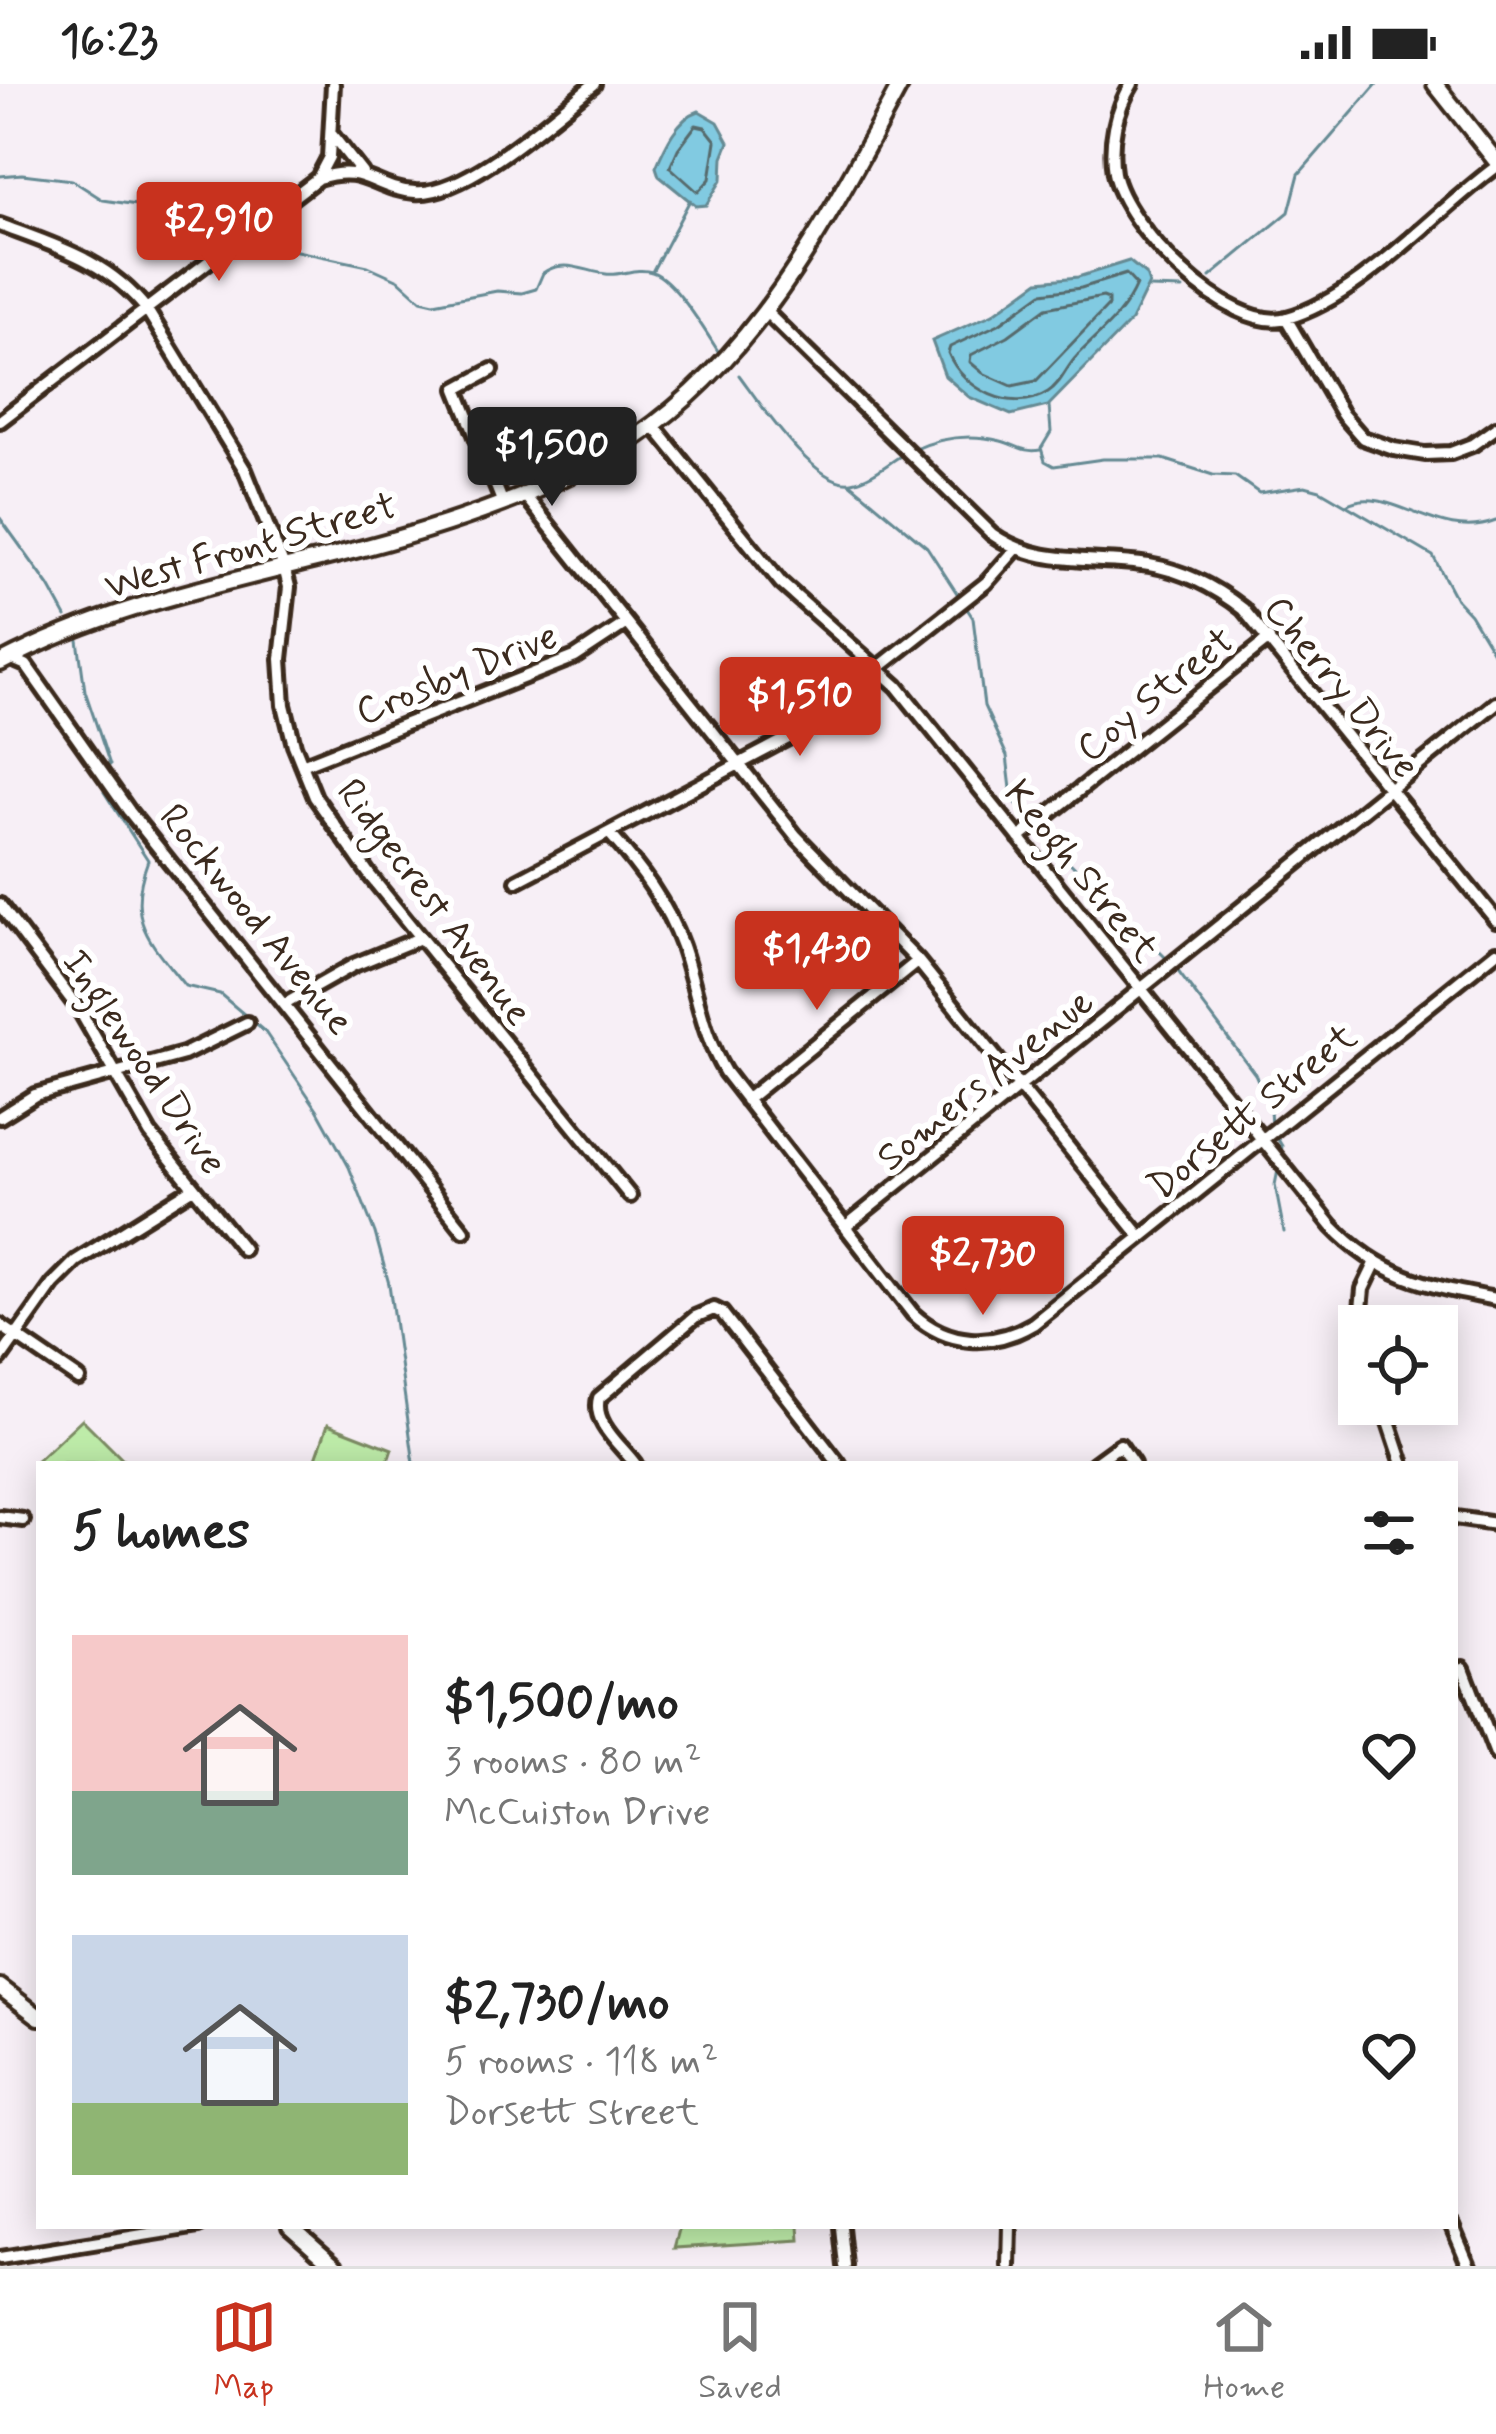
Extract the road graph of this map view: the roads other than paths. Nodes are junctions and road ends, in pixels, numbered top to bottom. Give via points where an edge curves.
1 (333, 84) edge
2 (593, 84) edge
3 (901, 84) edge
4 (1132, 84) edge
5 (1435, 84) edge
6 (332, 135) junction
7 (1496, 164) edge
8 (362, 173) junction
9 (318, 178) junction
10 (0, 225) edge
11 (147, 310) junction
12 (765, 311) junction
13 (1286, 318) junction
14 (492, 370) dead end
15 (0, 421) edge
16 (653, 425) junction
17 (1496, 428) edge
18 (523, 493) junction
19 (502, 501) junction
20 (1016, 549) junction
21 (284, 567) junction
22 (625, 624) junction
23 (1269, 638) junction
24 (3, 657) edge
25 (878, 668) junction
26 (1496, 703) edge
27 (302, 765) junction
28 (740, 766) junction
29 (1390, 790) junction
30 (610, 835) junction
31 (1019, 838) junction
32 (518, 881) dead end
33 (0, 905) edge
34 (1496, 920) edge
35 (14, 924) junction
36 (0, 935) edge
37 (420, 938) junction
38 (1496, 952) edge
39 (918, 961) junction
40 (1141, 989) junction
41 (285, 1004) junction
42 (247, 1023) dead end
43 (115, 1074) junction
44 (1020, 1087) junction
45 (746, 1100) junction
46 (0, 1117) edge
47 (1262, 1140) junction
48 (193, 1188) junction
49 (630, 1196) dead end
50 (845, 1227) junction
51 (464, 1232) dead end
52 (1141, 1237) junction
53 (244, 1249) dead end
54 (1376, 1264) junction
55 (1496, 1299) edge
56 (1361, 1305) edge
57 (0, 1325) edge
58 (16, 1336) junction
59 (0, 1359) edge
60 (79, 1379) dead end
61 (1390, 1425) edge
62 (633, 1461) edge
63 (837, 1461) edge
64 (1098, 1461) edge
65 (1131, 1461) edge
66 (1402, 1461) edge
67 (0, 1517) edge
68 (1458, 1519) edge
69 (23, 1520) dead end
70 (1496, 1525) edge
71 (1459, 1669) edge
72 (1496, 1754) edge
73 (0, 1987) edge
74 (36, 2016) edge
75 (180, 2229) edge
76 (293, 2229) edge
77 (841, 2229) edge
78 (1010, 2229) edge
79 (1453, 2229) edge
80 (0, 2258) edge
81 (335, 2266) edge
82 (845, 2266) edge
83 (1009, 2266) edge
84 (1469, 2266) edge

1 - 6 street
2 - 8 street via 452,186 397,190
3 - 12 street, West Front Street via 818,236
4 - 13 street via 1112,147 1117,181 1140,223 1212,296 1256,317
5 - 7 street
6 - 8 street
6 - 9 street
7 - 13 street via 1338,296
8 - 9 street
9 - 11 street
10 - 11 street, Ridgecrest Avenue via 92,260
11 - 15 street
11 - 21 street, Ridgecrest Avenue via 245,470
12 - 16 street, West Front Street
12 - 20 street, Cherry Drive
13 - 17 street via 1350,426 1373,443 1451,453
14 - 19 street via 457,389
16 - 18 street, West Front Street
16 - 25 street, Keogh Street via 781,583
18 - 19 street, West Front Street
18 - 22 street
19 - 21 street, West Front Street
20 - 23 street, Cherry Drive via 1188,576 1219,590
20 - 25 street via 986,583
21 - 24 street, West Front Street via 156,600
21 - 27 street, Ridgecrest Avenue via 282,681
22 - 27 street, Crosby Drive via 575,657
22 - 28 street
23 - 29 street, Cherry Drive
23 - 31 street, Coy Street
24 - 41 street, Rockwood Avenue via 26,665 129,811
25 - 28 street
25 - 31 street, Keogh Street
26 - 29 street, Somers Avenue
27 - 37 street, Ridgecrest Avenue via 328,821
28 - 30 street
28 - 39 street via 818,862
29 - 34 street, Cherry Drive
29 - 40 street, Somers Avenue
30 - 32 street
30 - 45 street, Dorsett Street via 661,900 706,1036
31 - 40 street, Keogh Street
33 - 35 street, Inglewood Drive
35 - 36 street
35 - 43 street, Inglewood Drive via 80,1011
37 - 41 street
37 - 49 street, Ridgecrest Avenue
38 - 47 street, Dorsett Street
39 - 44 street
39 - 45 street
40 - 44 street, Somers Avenue
40 - 47 street, Keogh Street
41 - 51 street, Rockwood Avenue
42 - 43 street via 184,1054
43 - 46 street via 34,1095
43 - 48 street, Inglewood Drive
44 - 50 street, Somers Avenue
44 - 52 street
45 - 50 street, Dorsett Street
47 - 52 street, Dorsett Street
47 - 54 street, Keogh Street via 1332,1226
48 - 53 street, Inglewood Drive
48 - 58 street via 76,1261
50 - 52 street, Dorsett Street via 913,1314 972,1341 1033,1324
54 - 55 street, Keogh Street via 1423,1284
54 - 56 street
57 - 58 street
58 - 59 street
58 - 60 street
61 - 66 street
62 - 63 street via 596,1405 714,1309
64 - 65 street via 1120,1445
67 - 69 street
68 - 70 street
71 - 72 street
73 - 74 street
75 - 80 street
76 - 81 street
77 - 82 street
78 - 83 street
79 - 84 street

